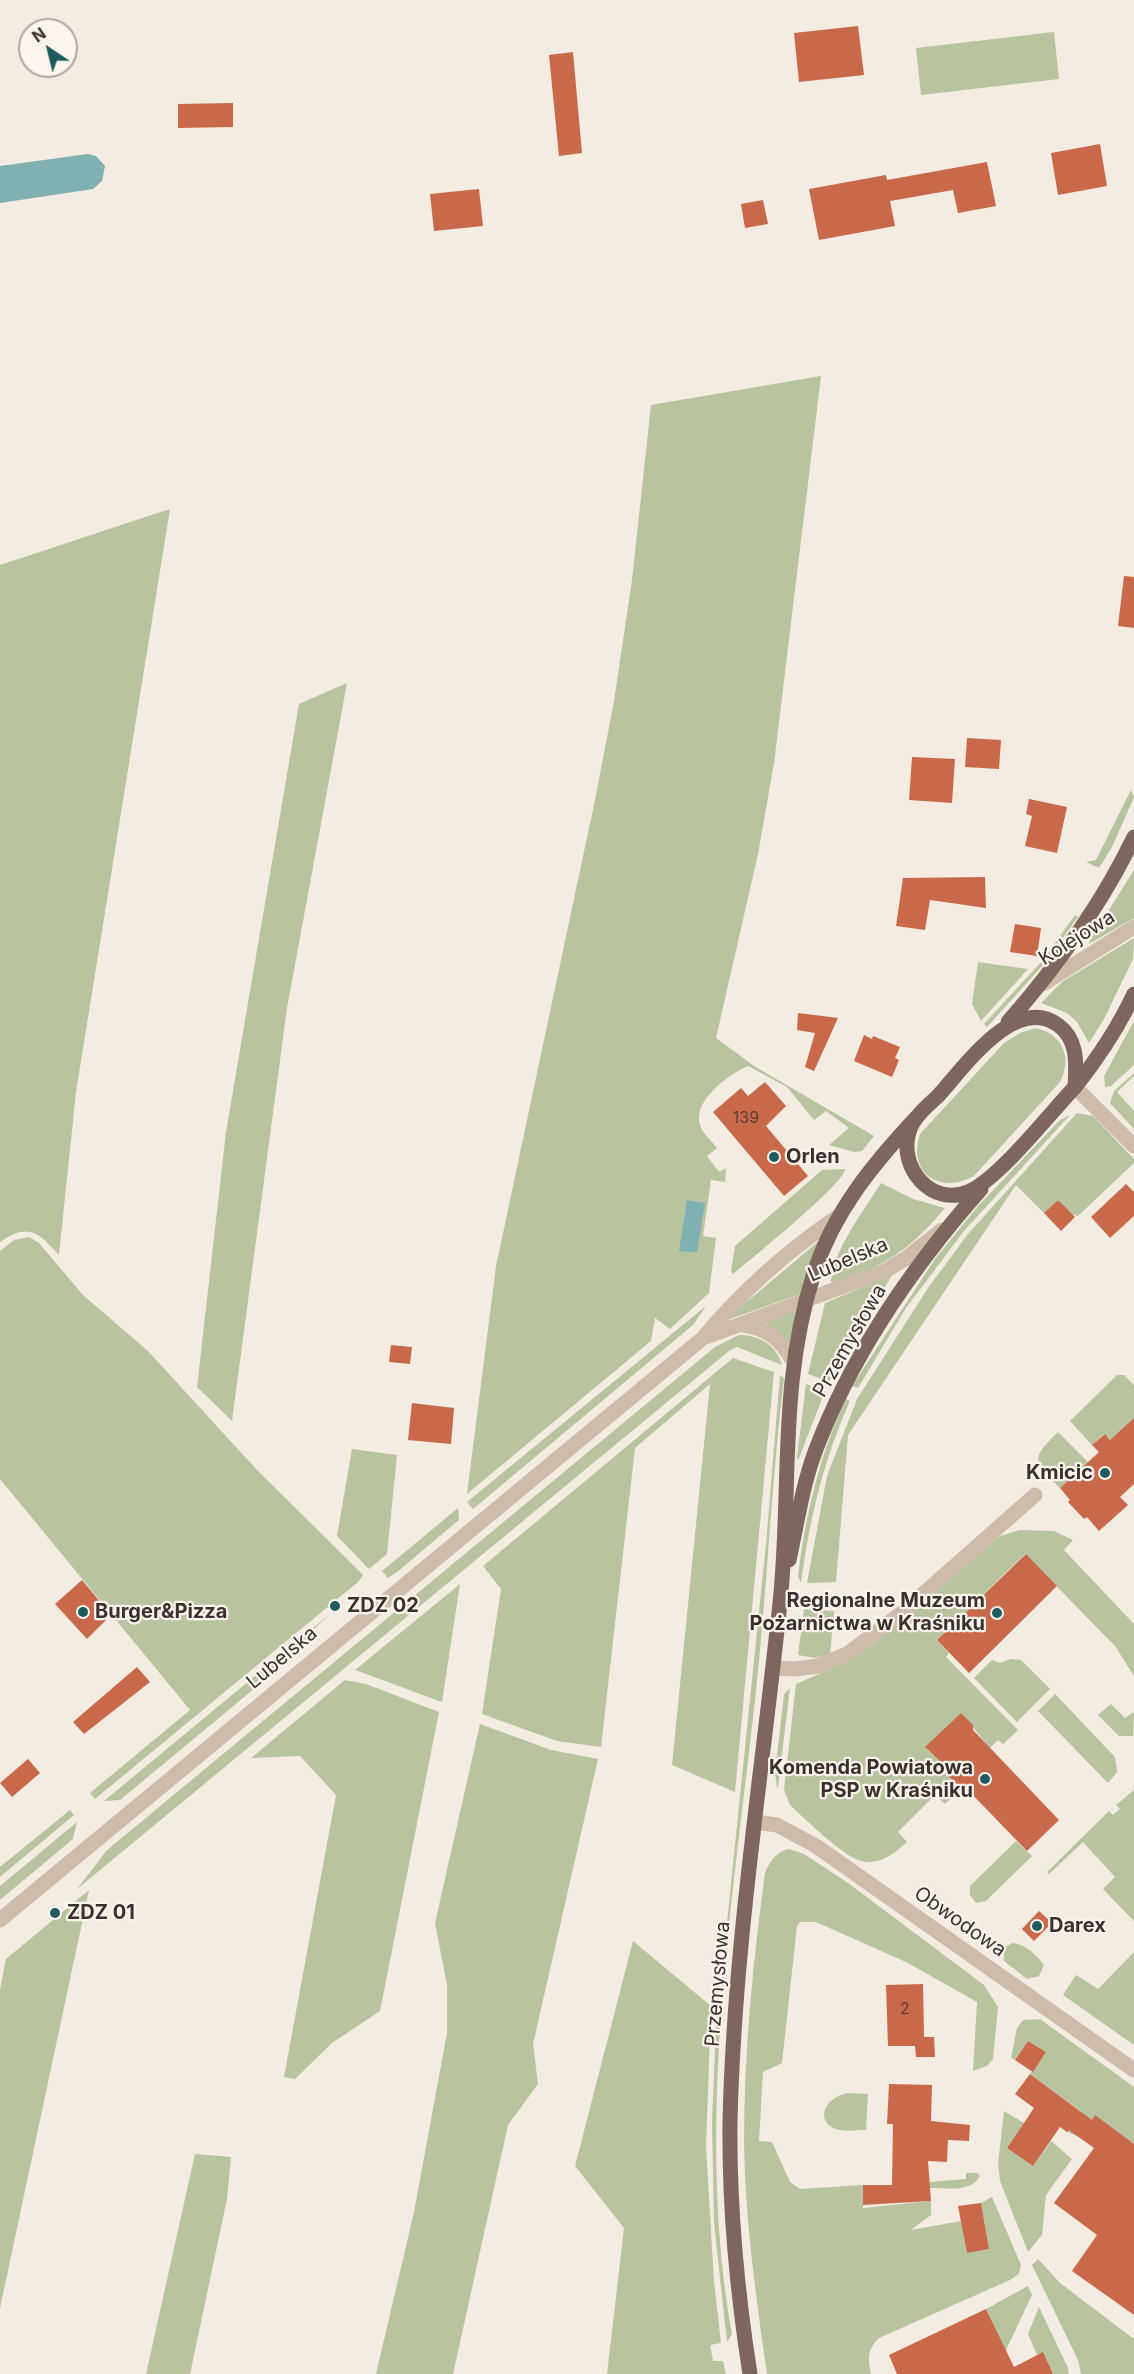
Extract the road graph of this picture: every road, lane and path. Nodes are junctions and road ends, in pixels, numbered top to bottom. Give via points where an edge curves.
1 (1134, 837) edge
2 (1134, 927) edge
3 (1043, 984) junction
4 (1132, 998) edge
5 (1004, 1027) junction
6 (1074, 1087) junction
7 (917, 1117) junction
8 (1134, 1146) edge
9 (986, 1183) junction
10 (840, 1215) junction
11 (952, 1222) junction
12 (807, 1300) junction
13 (740, 1324) junction
14 (703, 1338) junction
15 (793, 1361) junction
16 (1035, 1495) dead end
17 (780, 1598) junction
18 (773, 1668) junction
19 (756, 1822) junction
20 (0, 1920) edge
21 (1134, 2070) edge
22 (750, 2374) edge

1 - 3 main road via 1082,927
2 - 3 street, Kolejowa
3 - 5 main road
4 - 6 main road via 1109,1042
5 - 6 main road via 1030,1016 1059,1025 1076,1055
5 - 7 main road, Lubelska
6 - 8 street
6 - 9 main road, Lubelska
7 - 9 main road via 907,1151 913,1170 925,1185 948,1196
7 - 10 main road, Lubelska via 875,1161
9 - 11 main road, Lubelska
10 - 12 main road, Przemysłowa via 820,1256
10 - 14 street, Lubelska via 746,1292
11 - 12 street, Lubelska via 885,1271
11 - 17 main road, Przemysłowa via 874,1334 834,1408 808,1474
12 - 13 street, Lubelska
12 - 15 main road, Przemysłowa
13 - 14 street, Lubelska
13 - 15 street via 764,1329 780,1341
14 - 20 street, Lubelska
15 - 17 main road, Przemysłowa
16 - 18 street via 898,1616 847,1654 818,1666
17 - 18 main road, Przemysłowa
18 - 19 main road, Przemysłowa
19 - 21 street, Obwodowa via 777,1825 816,1846
19 - 22 main road, Przemysłowa via 736,2012 730,2124 738,2289

